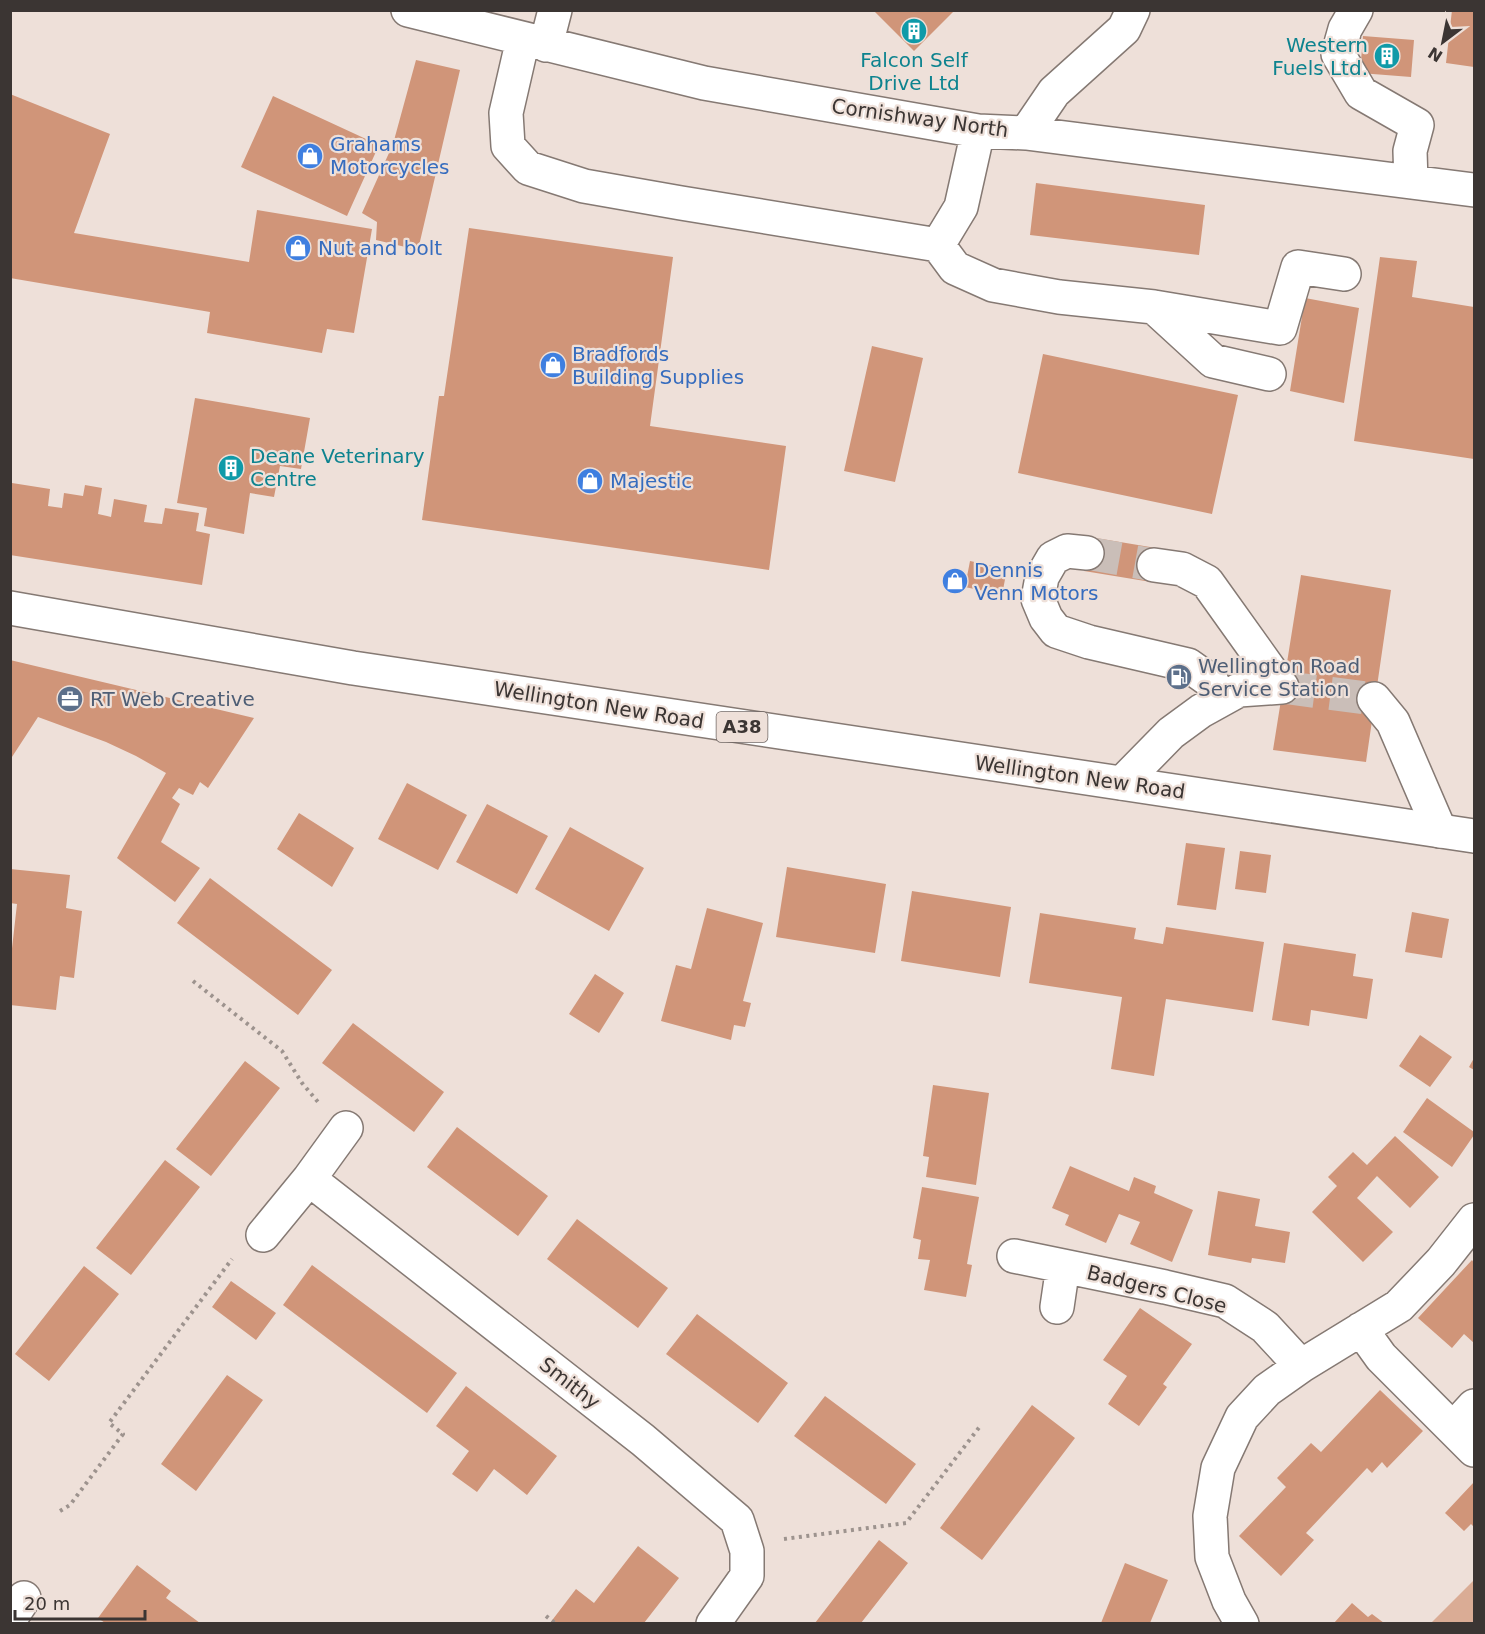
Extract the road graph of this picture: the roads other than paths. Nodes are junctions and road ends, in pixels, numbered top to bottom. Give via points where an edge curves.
1 (408, 10) edge
2 (555, 10) edge
3 (1133, 10) edge
4 (1356, 10) edge
5 (534, 42) junction
6 (978, 131) junction
7 (1026, 133) junction
8 (1411, 182) junction
9 (1474, 190) edge
10 (938, 245) junction
11 (1344, 274) dead end
12 (1154, 307) junction
13 (1269, 374) dead end
14 (1087, 553) tunnel mouth
15 (1154, 565) tunnel mouth
16 (10, 608) edge
17 (1374, 699) tunnel mouth
18 (1219, 701) junction
19 (1122, 783) junction
20 (1440, 831) junction
21 (1474, 836) edge
22 (346, 1128) road end
23 (309, 1179) junction
24 (1474, 1220) edge
25 (263, 1235) road end
26 (1014, 1256) dead end
27 (1063, 1266) junction
28 (1057, 1307) dead end
29 (1361, 1329) junction
30 (1301, 1366) junction
31 (1467, 1428) edge
32 (712, 1623) edge
33 (1242, 1623) edge

1 - 5 street, Cornishway North
2 - 5 street
3 - 7 street via 1124,29 1054,92
4 - 8 street via 1338,54 1361,93 1417,125 1410,151
5 - 6 street, Cornishway North via 704,83
5 - 10 street via 506,113 508,146 528,168 584,186
6 - 7 street, Cornishway North
6 - 10 street via 961,207
7 - 8 street, Cornishway North
8 - 9 street, Cornishway North
10 - 12 street via 955,268 993,285
11 - 12 street via 1298,267 1280,328
12 - 13 street via 1213,361
14 - 18 street via 1067,551 1053,558 1041,577 1038,599 1056,631 1188,665 1212,682
15 - 18 street via 1182,569 1207,582 1282,687 1239,690
16 - 19 street, Wellington New Road / A38 via 353,668
17 - 20 street via 1393,722
18 - 19 street via 1171,733
19 - 20 street, Wellington New Road / A38
20 - 21 street, Wellington New Road / A38
22 - 23 street
23 - 25 street
23 - 32 street, Smithy via 643,1440 737,1520 746,1546 747,1576
24 - 29 street via 1399,1306
26 - 27 street, Badgers Close
27 - 28 street, Badgers Close
27 - 30 street, Badgers Close via 1225,1301 1265,1327
29 - 30 street
29 - 31 street via 1381,1357
30 - 33 street via 1267,1390 1242,1418 1218,1468 1210,1516 1212,1557

